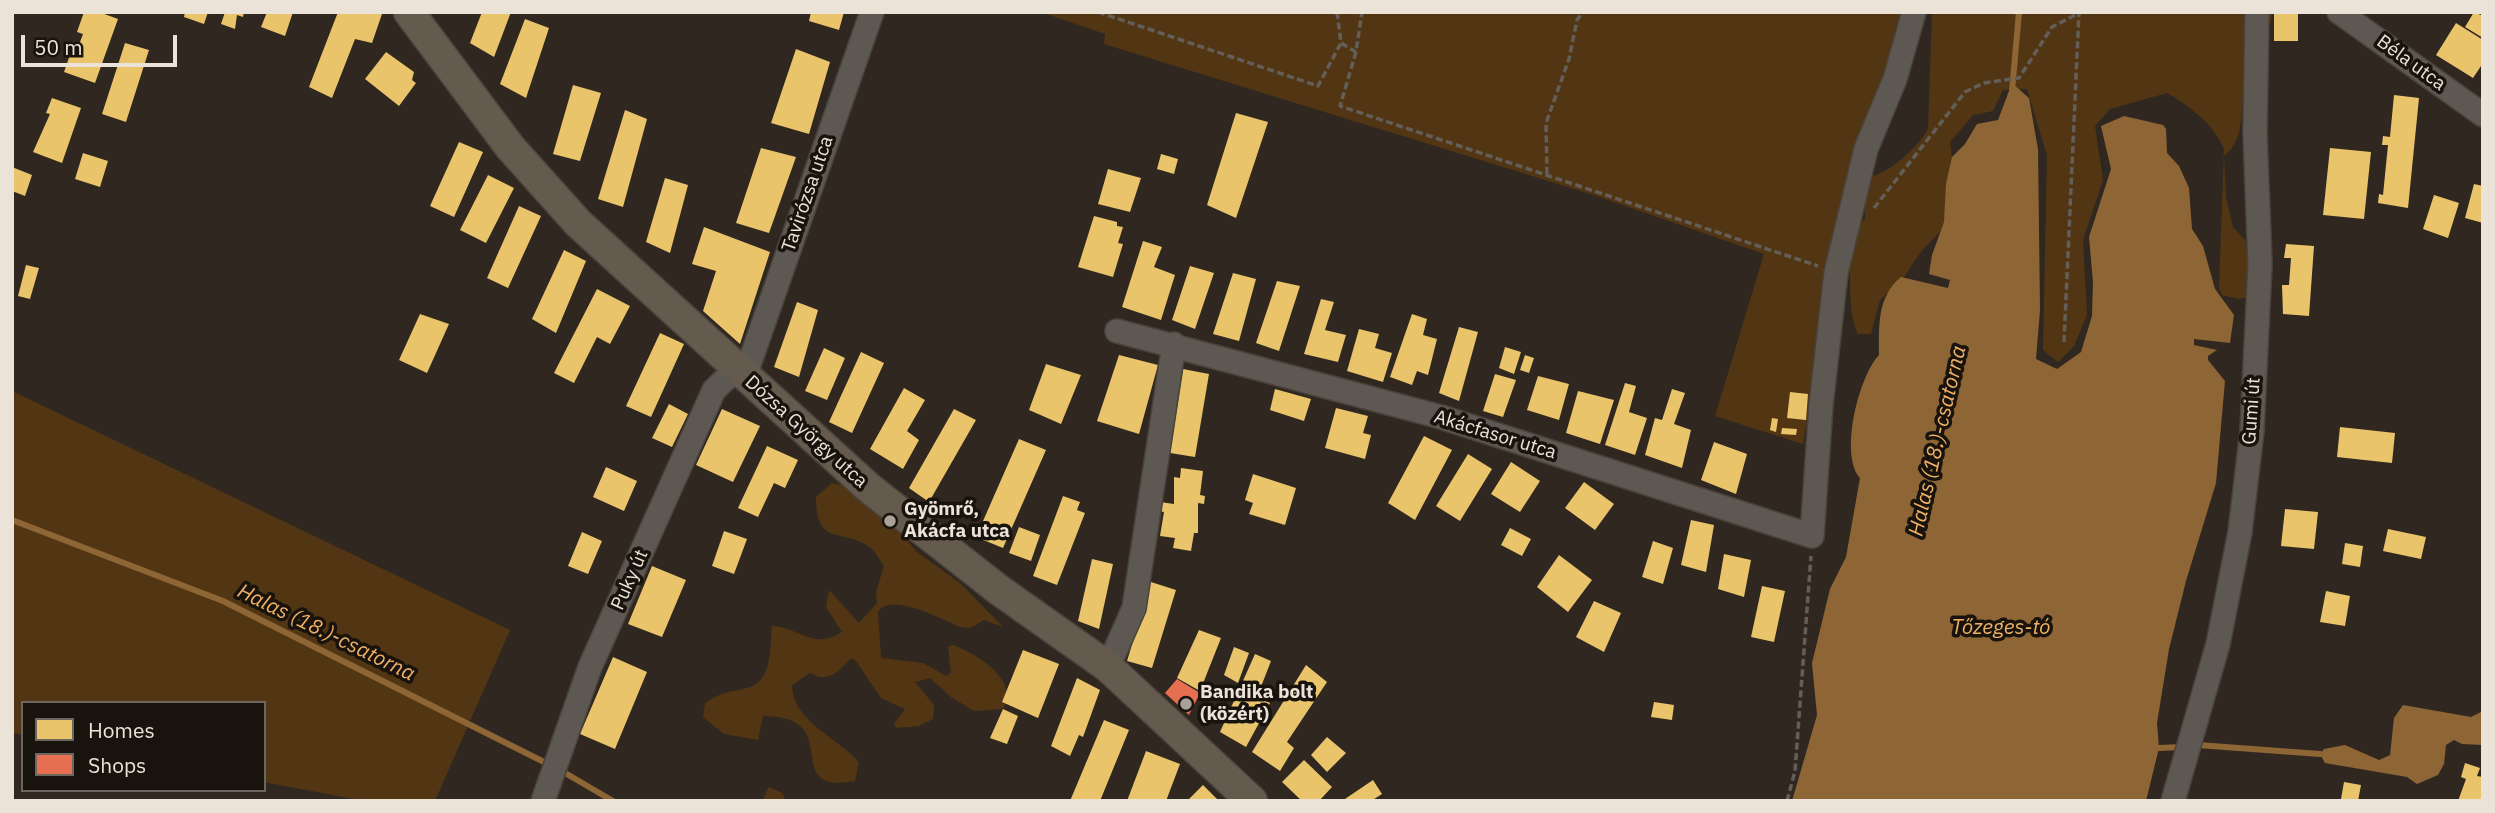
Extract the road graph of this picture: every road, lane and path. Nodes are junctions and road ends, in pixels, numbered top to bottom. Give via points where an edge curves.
1 (409, 12) edge
2 (872, 12) edge
3 (1098, 12) edge
4 (1337, 12) edge
5 (1362, 12) edge
6 (1583, 12) edge
7 (1914, 12) edge
8 (2257, 12) edge
9 (2339, 12) edge
10 (2079, 13) edge
11 (1340, 43) junction
12 (1356, 52) junction
13 (2483, 115) edge
14 (1547, 174) junction
15 (1867, 217) dead end
16 (1836, 273) junction
17 (1117, 331) dead end
18 (2064, 342) dead end
19 (1174, 344) junction
20 (741, 373) junction
21 (1812, 536) junction
22 (1108, 667) junction
23 (543, 801) edge
24 (1252, 801) edge
25 (1787, 801) edge
26 (2173, 801) edge

1 - 20 main road, Dózsa György utca via 510,147 578,223
2 - 20 street, Tavirózsa utca
3 - 11 path via 1318,86
4 - 11 path
5 - 12 path
6 - 14 path via 1546,124
7 - 16 street via 1895,79 1866,149
8 - 26 street, Gumi út via 2260,264 2252,431 2240,532 2218,644
9 - 13 street, Béla utca
10 - 15 path via 2052,26 2019,78 1984,83 1965,92
10 - 18 path
11 - 12 path
12 - 14 path via 1340,106
14 - 16 path
16 - 21 street
17 - 19 street, Akácfasor utca
19 - 21 street, Akácfasor utca via 1441,417
19 - 22 street via 1134,608
20 - 22 main road, Dózsa György utca via 869,488 999,590
20 - 23 street, Puky út via 714,390 590,667
21 - 25 path via 1796,771
22 - 24 main road, Dózsa György utca

